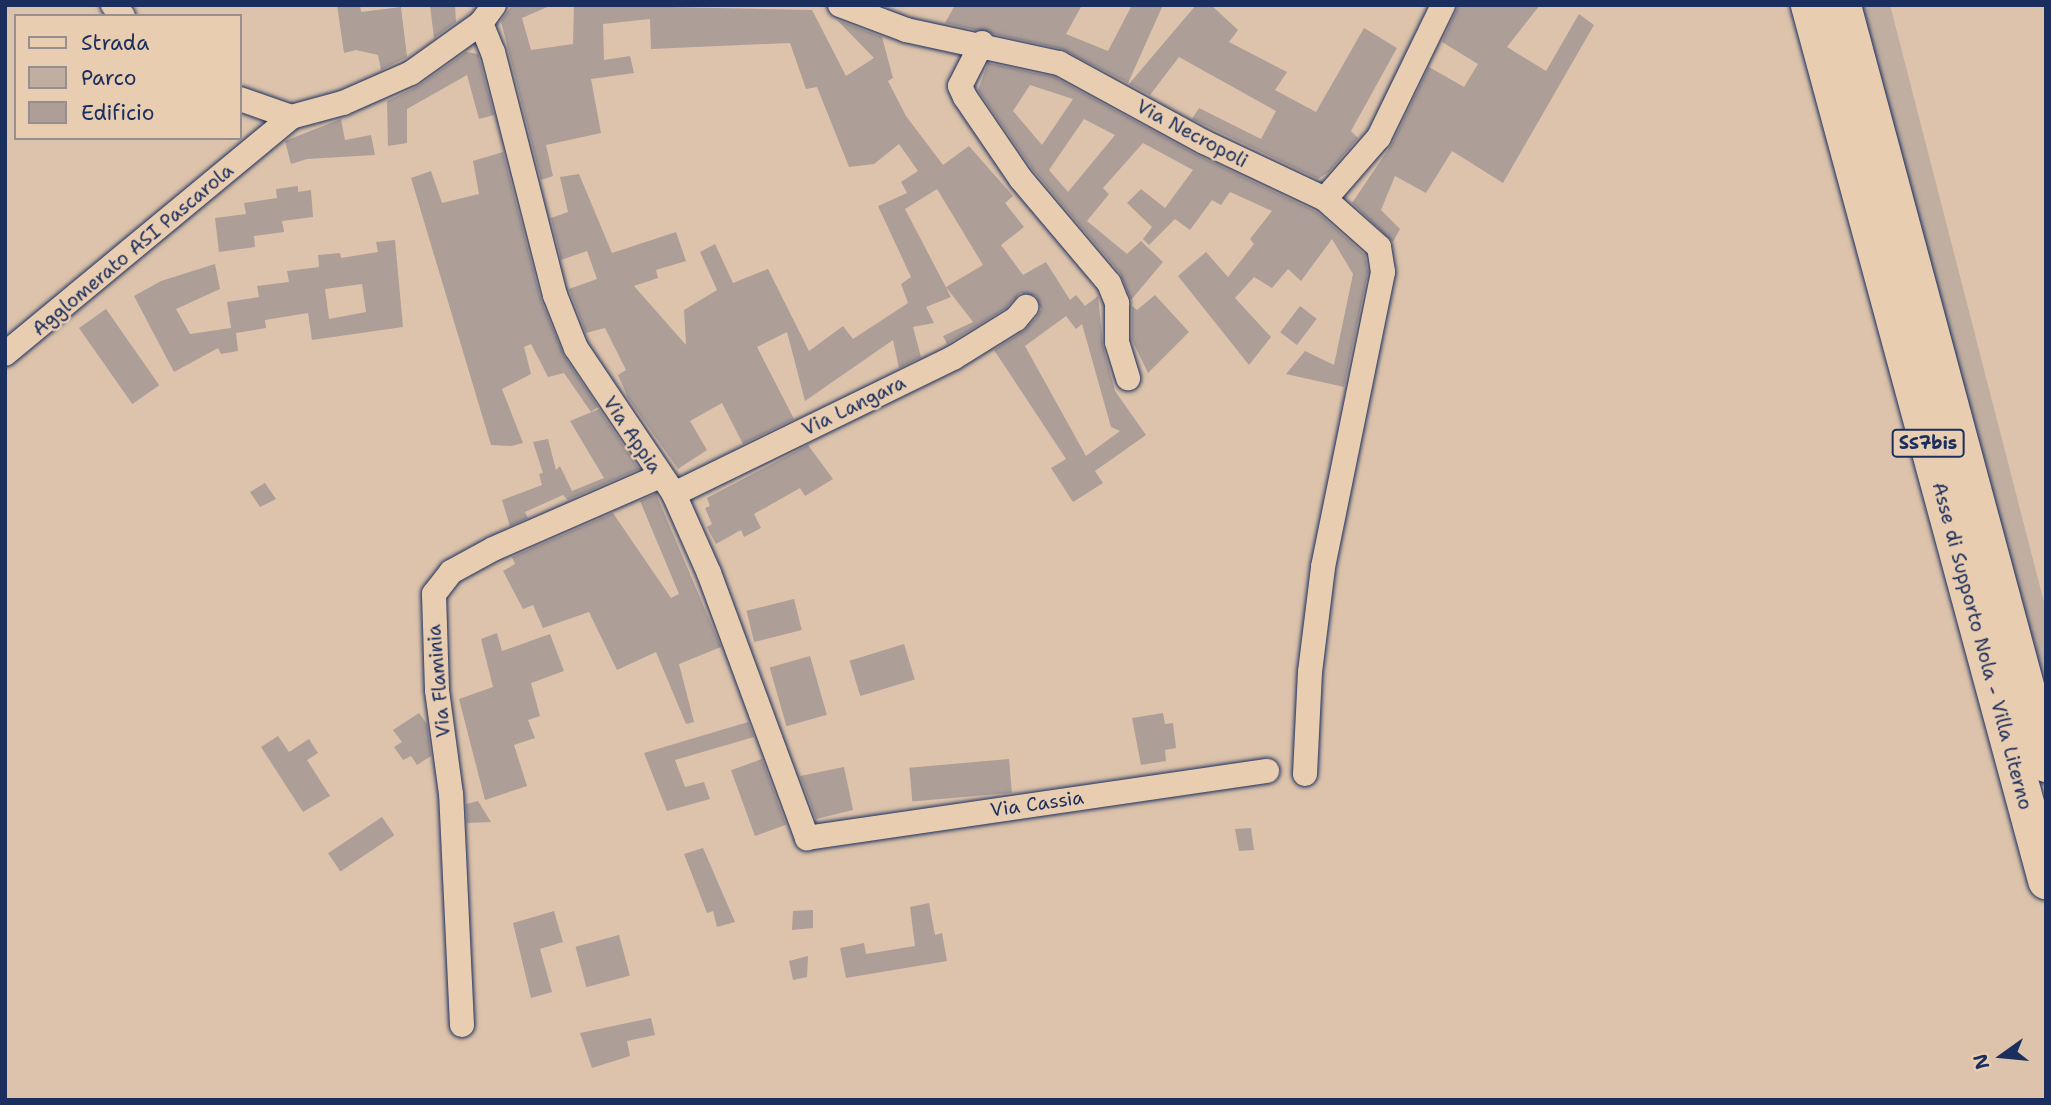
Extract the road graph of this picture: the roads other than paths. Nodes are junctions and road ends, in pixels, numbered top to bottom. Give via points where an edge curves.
1 (840, 5) edge
2 (1443, 5) edge
3 (1810, 5) edge
4 (1842, 5) edge
5 (488, 14) edge
6 (982, 43) junction
7 (242, 100) edge
8 (291, 117) junction
9 (1325, 199) junction
10 (1026, 307) dead end
11 (5, 354) edge
12 (1128, 378) dead end
13 (667, 485) junction
14 (2046, 763) edge
15 (1266, 771) dead end
16 (1305, 774) dead end
17 (807, 838) joint
18 (2046, 880) edge
19 (462, 1025) dead end

1 - 6 street, Via Necropoli via 906,30
2 - 9 street via 1379,137
3 - 18 highway, Asse di Supporto Nola - Villa Literno / SS7bis
4 - 14 highway, Asse di Supporto Nola - Villa Literno / SS7bis
5 - 8 street via 411,73 343,103
5 - 13 street, Via Appia via 493,52 555,295 576,348
6 - 9 street, Via Necropoli via 1059,63 1204,142
6 - 12 street via 960,86 1021,179 1109,283 1117,303 1117,342
7 - 8 street
8 - 11 street, Agglomerato ASI Pascarola
9 - 16 street, Via Necropoli via 1378,247 1383,272 1322,567
10 - 13 street, Via Langara via 1016,319 953,358
13 - 17 street, Via Appia via 709,573
13 - 19 street, Via Flaminia via 493,549 451,572 434,594 438,690 451,794
15 - 17 street, Via Cassia

